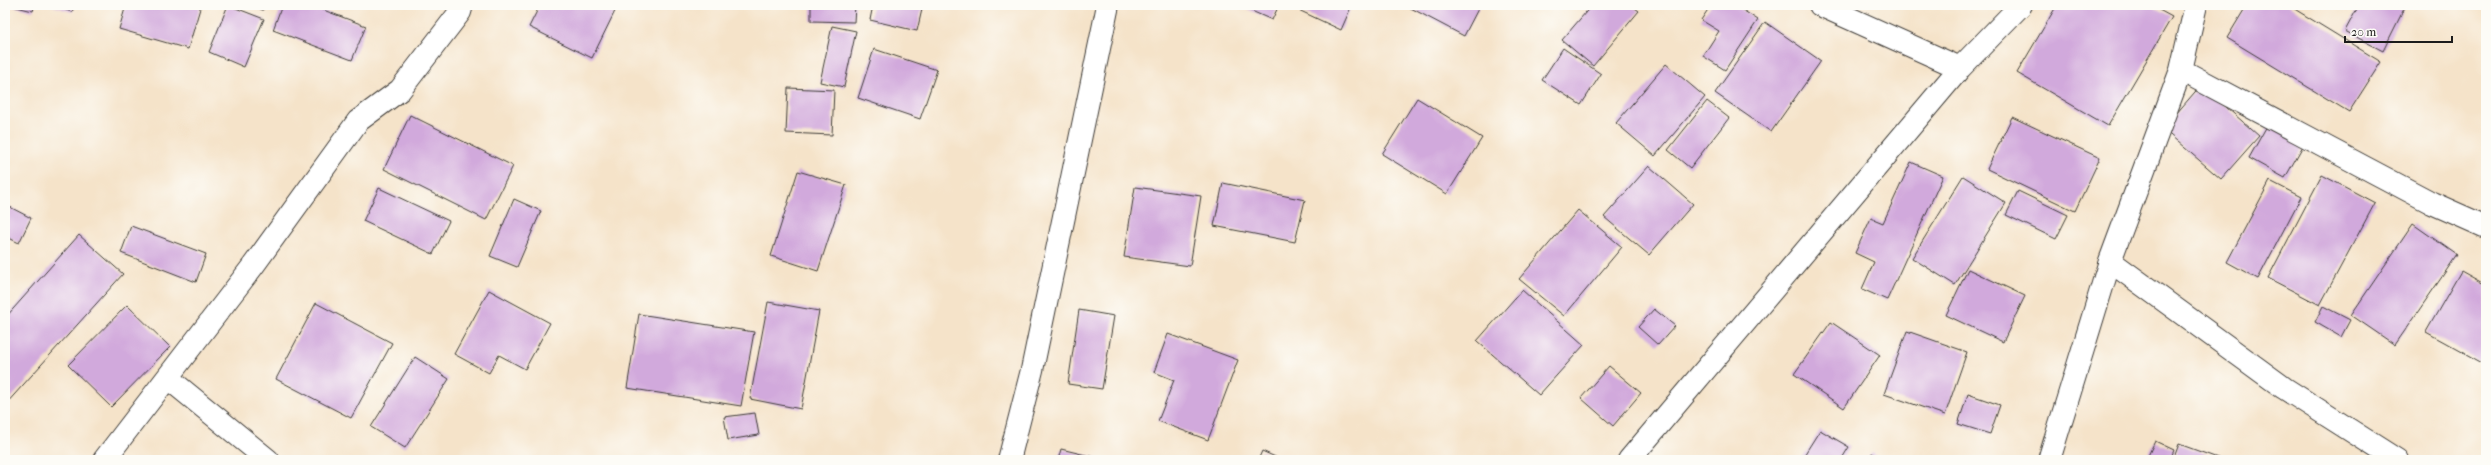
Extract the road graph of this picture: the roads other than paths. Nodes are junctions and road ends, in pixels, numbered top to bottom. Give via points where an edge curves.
1 (462, 5) edge
2 (1108, 5) edge
3 (1820, 5) edge
4 (2021, 5) edge
5 (2196, 5) edge
6 (1960, 68) junction
7 (2181, 70) junction
8 (2486, 227) edge
9 (2110, 262) junction
10 (168, 378) junction
11 (104, 460) edge
12 (268, 460) edge
13 (1009, 460) edge
14 (1629, 460) edge
15 (2049, 460) edge
16 (2397, 460) edge

1 - 10 street via 460,12 400,90 358,122
2 - 13 street via 1034,362
3 - 6 street
4 - 6 street
5 - 7 street
6 - 14 street
7 - 8 street via 2432,203
7 - 9 street
9 - 15 street
9 - 16 street via 2284,388
10 - 11 street
10 - 12 street

